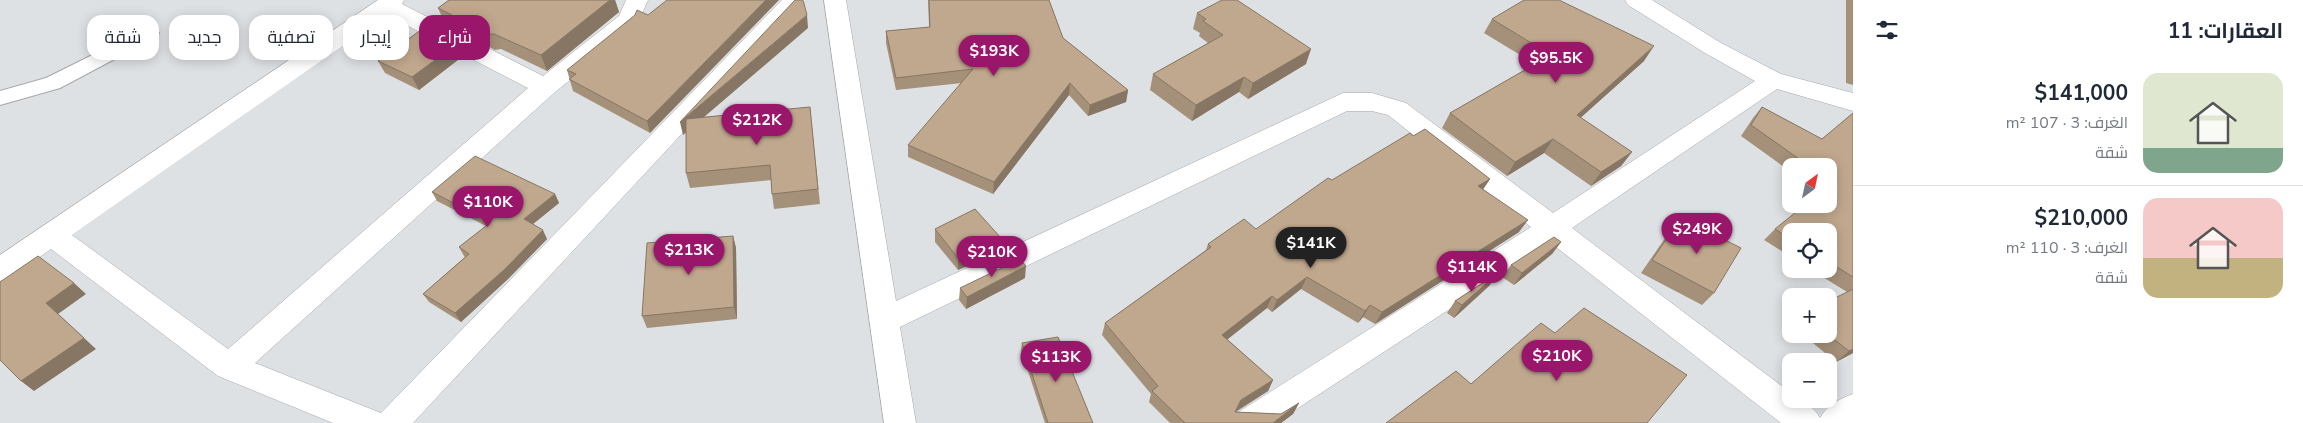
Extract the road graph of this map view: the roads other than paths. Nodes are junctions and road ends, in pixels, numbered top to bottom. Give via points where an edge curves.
1 (637, 0) edge
2 (795, 0) edge
3 (835, 0) edge
4 (1636, 0) edge
5 (389, 2) edge
6 (97, 60) edge
7 (1774, 80) junction
8 (545, 87) junction
9 (0, 98) edge
10 (1853, 102) edge
11 (1552, 228) junction
12 (51, 234) junction
13 (0, 270) edge
14 (885, 320) junction
15 (228, 366) junction
16 (1853, 408) edge
17 (370, 423) edge
18 (392, 423) edge
19 (900, 423) edge
20 (1248, 423) edge
21 (1806, 423) edge
22 (1834, 423) edge

1 - 8 street via 628,20
2 - 18 street
3 - 14 street
4 - 7 street via 1713,48
5 - 8 street
5 - 12 street
6 - 9 lane via 53,83
7 - 10 street
7 - 11 street
8 - 15 street
11 - 14 street via 1397,109 1372,102 1343,102
11 - 20 street
11 - 21 street
12 - 13 street
12 - 15 street
14 - 19 street
15 - 17 street
16 - 22 street

